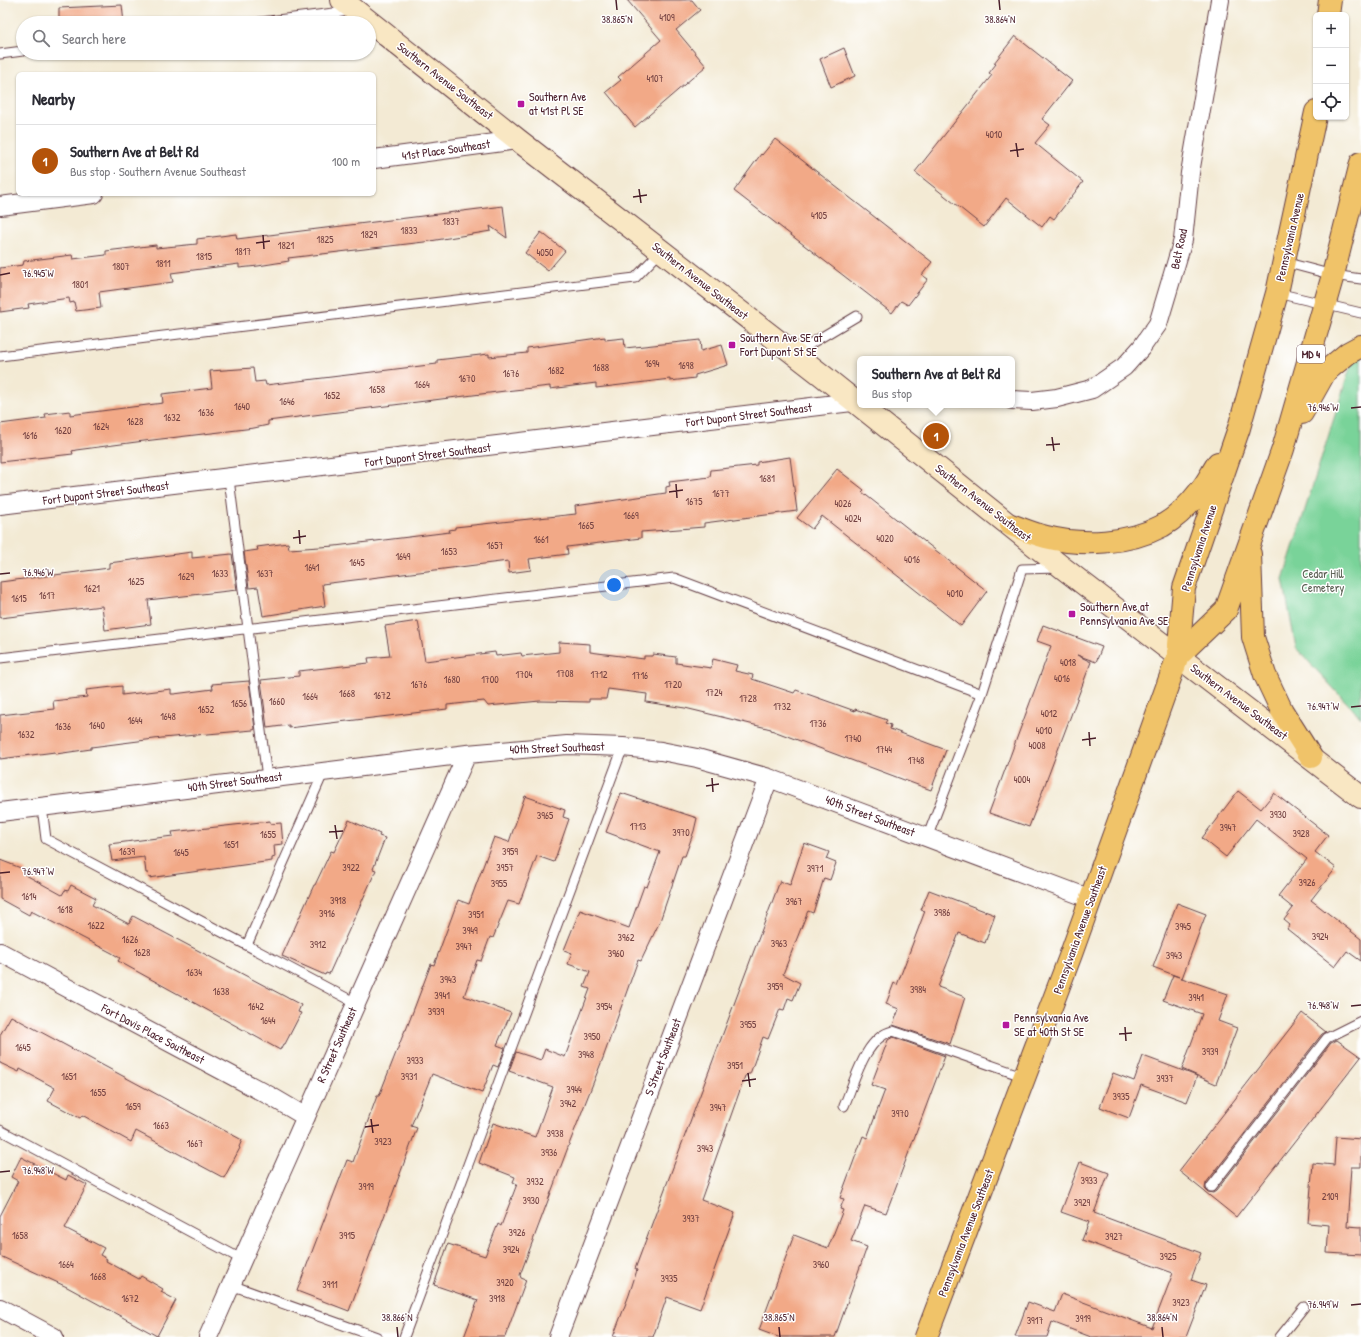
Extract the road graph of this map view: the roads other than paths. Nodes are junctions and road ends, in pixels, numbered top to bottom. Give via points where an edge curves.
1 (1220, 0) edge
2 (1330, 0) edge
3 (348, 5) edge
4 (1328, 12) edge
5 (290, 16) edge
6 (362, 16) edge
7 (376, 27) edge
8 (16, 52) edge
9 (0, 54) edge
10 (1314, 120) edge
11 (518, 140) junction
12 (376, 159) edge
13 (1361, 163) edge
14 (78, 196) edge
15 (0, 206) edge
16 (661, 251) junction
17 (1284, 262) junction
18 (1333, 275) junction
19 (1361, 279) edge
20 (1277, 293) junction
21 (1325, 305) junction
22 (1361, 313) edge
23 (857, 316) dead end
24 (1361, 346) edge
25 (794, 354) junction
26 (0, 356) edge
27 (1015, 400) edge
28 (857, 402) edge
29 (865, 408) edge
30 (1239, 428) junction
31 (1282, 449) junction
32 (229, 479) junction
33 (0, 505) edge
34 (1011, 525) junction
35 (1249, 541) junction
36 (1063, 568) junction
37 (249, 629) junction
38 (1178, 656) junction
39 (0, 658) edge
40 (982, 694) junction
41 (623, 747) junction
42 (466, 754) junction
43 (1311, 757) junction
44 (324, 771) junction
45 (267, 778) junction
46 (769, 778) junction
47 (1361, 797) edge
48 (42, 807) junction
49 (0, 812) edge
50 (927, 838) junction
51 (1091, 899) junction
52 (247, 945) junction
53 (0, 952) edge
54 (356, 1003) junction
55 (1361, 1021) edge
56 (1025, 1076) junction
57 (844, 1106) dead end
58 (306, 1117) junction
59 (0, 1130) edge
60 (1211, 1187) dead end
61 (242, 1260) junction
62 (231, 1285) junction
63 (1304, 1306) dead end
64 (0, 1308) edge
65 (54, 1337) edge
66 (208, 1337) edge
67 (377, 1337) edge
68 (404, 1337) edge
69 (558, 1337) edge
70 (926, 1337) edge
71 (1280, 1337) edge

1 - 27 street, Belt Road via 1190,173 1183,240 1158,324 1124,367 1092,390 1058,398
2 - 4 highway
3 - 5 lane
3 - 6 main road, Southern Avenue Southeast
7 - 11 main road, Southern Avenue Southeast
8 - 9 lane
10 - 17 highway, Pennsylvania Avenue
11 - 12 street, 41st Place Southeast
11 - 16 main road, Southern Avenue Southeast
13 - 18 highway, MD 4
14 - 15 street
16 - 25 main road, Southern Avenue Southeast
16 - 26 lane via 635,278
17 - 18 lane
17 - 20 highway, Pennsylvania Avenue
18 - 19 lane
18 - 21 highway, MD 4
20 - 21 lane
20 - 30 highway, Pennsylvania Avenue
21 - 22 lane
21 - 31 highway, MD 4
23 - 25 lane
24 - 31 highway via 1325,372
25 - 28 main road, Southern Avenue Southeast
28 - 32 street, Fort Dupont Street Southeast
29 - 34 main road, Southern Avenue Southeast
30 - 34 highway via 1201,490 1162,526 1125,539 1070,541 1045,537
30 - 38 highway, Pennsylvania Avenue via 1184,588
31 - 35 highway, MD 4
32 - 33 street, Fort Dupont Street Southeast
32 - 37 lane
34 - 36 main road, Southern Avenue Southeast
35 - 38 highway, MD 4 via 1226,610
35 - 43 highway via 1253,637 1265,675 1282,711
36 - 38 main road, Southern Avenue Southeast
36 - 40 lane via 1022,569
37 - 39 lane
37 - 40 lane via 674,578
37 - 45 lane
38 - 43 main road, Southern Avenue Southeast
38 - 51 highway, Pennsylvania Avenue Southeast
40 - 50 lane
41 - 42 street, 40th Street Southeast via 567,745
41 - 46 street, 40th Street Southeast via 684,755
41 - 68 lane
42 - 44 street, 40th Street Southeast
42 - 54 street, R Street Southeast
43 - 47 main road, Southern Avenue Southeast
44 - 45 street, 40th Street Southeast
44 - 52 lane
45 - 48 street, 40th Street Southeast
46 - 50 street, 40th Street Southeast
46 - 69 street, S Street Southeast
48 - 49 street, 40th Street Southeast
48 - 52 lane via 46,839
50 - 51 street, 40th Street Southeast
51 - 56 highway, Pennsylvania Avenue Southeast
52 - 54 lane
53 - 58 street, Fort Davis Place Southeast
54 - 58 street, R Street Southeast
55 - 60 lane via 1327,1038
56 - 57 lane via 893,1031 884,1033 869,1047
56 - 70 highway, Pennsylvania Avenue Southeast
58 - 61 street, R Street Southeast
59 - 61 lane
61 - 62 street, R Street Southeast
62 - 66 street, R Street Southeast
62 - 67 lane
63 - 71 lane
64 - 65 street

